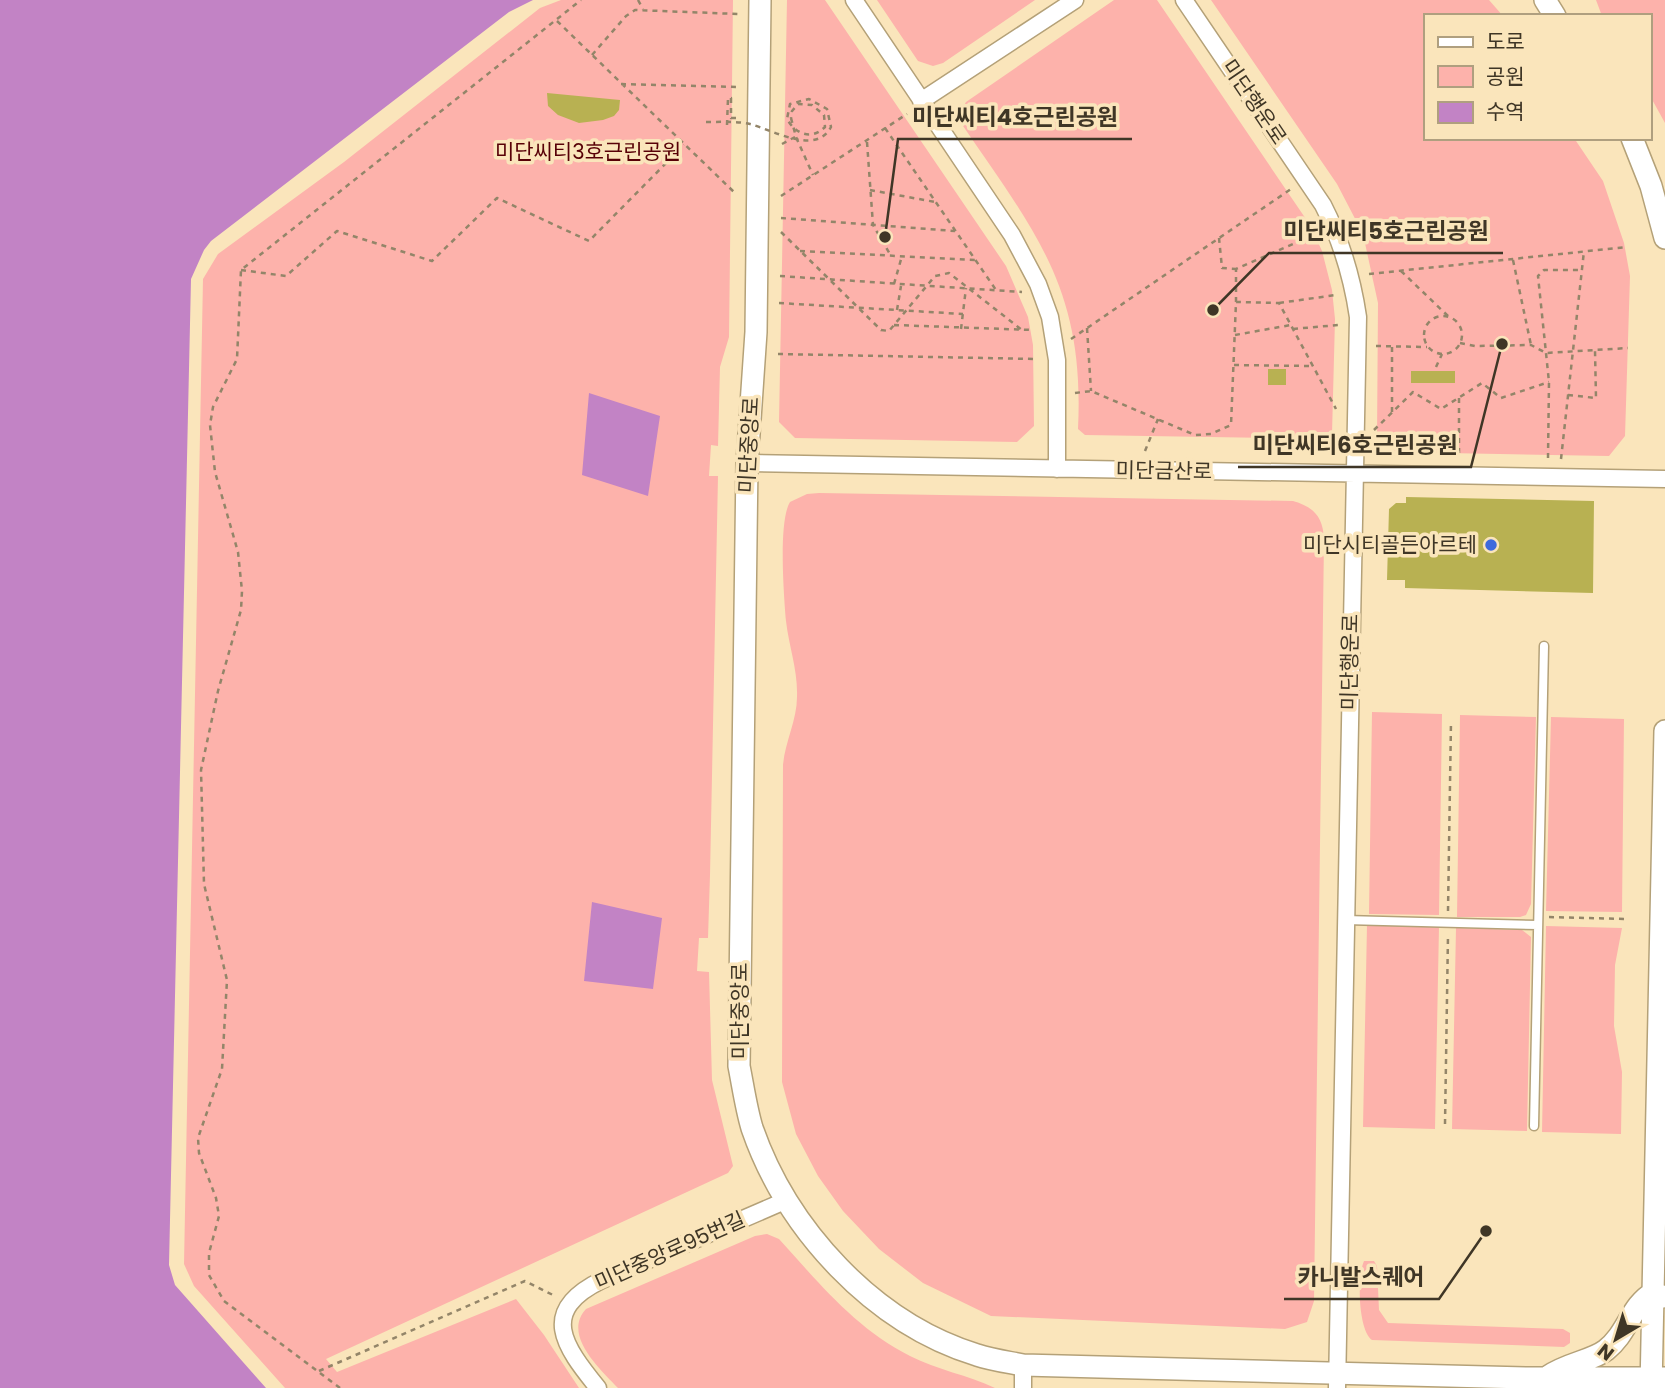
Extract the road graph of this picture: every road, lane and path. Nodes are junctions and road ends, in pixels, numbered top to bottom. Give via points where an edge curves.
1 (581, 0) edge
2 (638, 0) edge
3 (760, 0) edge
4 (854, 0) edge
5 (1075, 0) edge
6 (1184, 0) edge
7 (643, 9) junction
8 (738, 14) dead end
9 (556, 21) junction
10 (592, 55) junction
11 (621, 84) junction
12 (737, 86) dead end
13 (921, 101) junction
14 (907, 114) dead end
15 (736, 118) dead end
16 (706, 122) dead end
17 (727, 124) junction
18 (885, 128) junction
19 (796, 137) junction
20 (867, 140) junction
21 (1633, 140) edge
22 (782, 144) dead end
23 (684, 145) junction
24 (813, 175) junction
25 (1291, 189) dead end
26 (870, 190) junction
27 (735, 193) dead end
28 (781, 196) dead end
29 (935, 202) junction
30 (781, 218) dead end
31 (873, 225) junction
32 (955, 231) junction
33 (781, 232) dead end
34 (1318, 233) dead end
35 (1219, 238) junction
36 (1665, 238) edge
37 (1626, 247) dead end
38 (800, 251) junction
39 (1584, 251) junction
40 (891, 256) junction
41 (902, 256) junction
42 (1512, 259) junction
43 (975, 260) junction
44 (1236, 269) junction
45 (241, 270) junction
46 (1582, 270) junction
47 (1401, 271) junction
48 (1369, 274) dead end
49 (780, 276) dead end
50 (829, 279) junction
51 (894, 284) junction
52 (901, 284) junction
53 (927, 286) junction
54 (968, 288) junction
55 (996, 290) junction
56 (1023, 292) dead end
57 (1336, 295) dead end
58 (1236, 302) junction
59 (779, 303) dead end
60 (1279, 303) junction
61 (858, 308) junction
62 (897, 310) junction
63 (906, 310) junction
64 (963, 314) junction
65 (1450, 317) junction
66 (894, 325) junction
67 (1338, 325) dead end
68 (1292, 327) junction
69 (1087, 328) junction
70 (961, 329) junction
71 (1022, 330) junction
72 (1033, 330) dead end
73 (1235, 335) junction
74 (1071, 340) dead end
75 (1460, 343) junction
76 (1531, 345) junction
77 (1376, 346) dead end
78 (1392, 346) junction
79 (1427, 347) junction
80 (1628, 348) dead end
81 (1595, 350) junction
82 (1573, 351) junction
83 (1546, 353) junction
84 (778, 354) dead end
85 (1441, 354) junction
86 (1037, 359) dead end
87 (1234, 365) junction
88 (1312, 366) junction
89 (1436, 367) dead end
90 (1549, 382) junction
91 (1091, 391) junction
92 (1075, 393) dead end
93 (1568, 395) junction
94 (1459, 398) junction
95 (1336, 409) dead end
96 (1392, 412) junction
97 (1158, 419) junction
98 (1374, 430) dead end
99 (1145, 451) dead end
100 (1459, 457) dead end
101 (1548, 458) dead end
102 (1561, 458) dead end
103 (747, 463) junction
104 (1057, 469) junction
105 (1354, 474) junction
106 (1665, 479) edge
107 (1544, 646) dead end
108 (1665, 731) edge
109 (1664, 798) edge
110 (1626, 919) dead end
111 (1345, 920) junction
112 (1538, 921) junction
113 (1534, 1126) dead end
114 (787, 1200) junction
115 (1660, 1295) edge
116 (570, 1303) junction
117 (1023, 1366) junction
118 (319, 1371) junction
119 (1337, 1381) edge
120 (1656, 1381) edge
121 (1554, 1383) edge
122 (340, 1388) edge
123 (598, 1388) edge
124 (1023, 1388) edge

1 - 9 path
2 - 7 path
3 - 103 street, 미단중앙로 via 756,332
4 - 13 street
5 - 13 street
6 - 105 street, 미단행운로 via 1303,173 1340,237 1358,317
7 - 8 path
7 - 10 path via 626,16
9 - 10 path
9 - 45 path
10 - 11 path
11 - 12 path
11 - 23 path
13 - 104 street via 1012,235 1038,284 1050,317 1057,360
14 - 18 path
15 - 17 path via 731,118 728,98
16 - 17 path, bridge
17 - 19 path, bridge via 748,124 802,140 818,139 831,127 827,109 809,99 790,104 790,124 810,135 825,127 824,115 812,105 798,104 792,111 792,118
18 - 20 path
18 - 29 path
19 - 22 path
19 - 24 path
20 - 24 path
20 - 26 path
21 - 36 street
23 - 27 path
23 - 45 path via 589,241 497,198 432,261 337,231 286,276
24 - 28 path
25 - 35 path
26 - 29 path
26 - 31 path
29 - 32 path
30 - 31 path
31 - 32 path
31 - 40 path
32 - 43 path
33 - 38 path
34 - 44 path
35 - 44 path via 1222,268
35 - 69 path
37 - 39 path
38 - 40 path
38 - 50 path
39 - 42 path
39 - 46 path
40 - 41 path
41 - 43 path
41 - 51 path
42 - 47 path
42 - 76 path
43 - 55 path
44 - 58 path
45 - 118 path via 237,359 213,407 210,425 215,472 238,552 242,592 201,770 204,884 227,980 222,1069 201,1124 199,1153 219,1216 209,1253 209,1275 224,1301
46 - 82 path
46 - 83 path via 1539,273
47 - 48 path
47 - 65 path
49 - 50 path
50 - 51 path
50 - 61 path
51 - 52 path
52 - 53 path
52 - 62 path
53 - 54 path
53 - 54 path via 939,273 949,273
53 - 63 path
54 - 55 path
54 - 64 path
54 - 71 path
55 - 56 path
57 - 60 path
58 - 60 path
58 - 73 path
59 - 61 path
60 - 68 path
61 - 62 path
61 - 66 path via 881,330 889,331
62 - 63 path
63 - 64 path
63 - 66 path
64 - 70 path
65 - 75 path via 1461,328
65 - 79 path via 1441,315 1427,323 1423,340
66 - 70 path
67 - 68 path
68 - 73 path
68 - 88 path
69 - 74 path
69 - 91 path
70 - 71 path
71 - 72 path
73 - 87 path
75 - 76 path
75 - 85 path
76 - 83 path
77 - 78 path
78 - 79 path
78 - 96 path
79 - 85 path
80 - 81 path
81 - 82 path
81 - 93 path via 1596,398
82 - 83 path
82 - 93 path
83 - 90 path
84 - 86 path
85 - 89 path
87 - 88 path
87 - 97 path via 1231,425 1195,435
88 - 95 path
90 - 94 path via 1501,398 1482,383
90 - 101 path
91 - 92 path
91 - 97 path
93 - 102 path
94 - 96 path via 1441,409 1413,392
94 - 100 path
96 - 98 path
97 - 99 path
103 - 104 street, 미단금산로
103 - 114 street, 미단중앙로 via 738,1066 752,1128
104 - 105 street, 미단금산로
105 - 106 street, 미단금산로
105 - 111 street, 미단행운로
107 - 112 lane
108 - 109 street
109 - 115 street
110 - 112 path
111 - 112 lane
111 - 119 street, 미단행운로
112 - 113 lane
114 - 116 street, 미단중앙로95번길 via 602,1280
114 - 117 street, 미단중앙로 via 816,1243 857,1286 907,1322 975,1354
115 - 120 street
115 - 121 street via 1642,1299 1605,1351 1567,1364
116 - 118 path via 525,1281
116 - 123 street via 562,1321 563,1338
117 - 119 street, 미단중앙로
117 - 124 street
118 - 122 path
119 - 121 street, 미단중앙로
120 - 121 street, 미단중앙로

